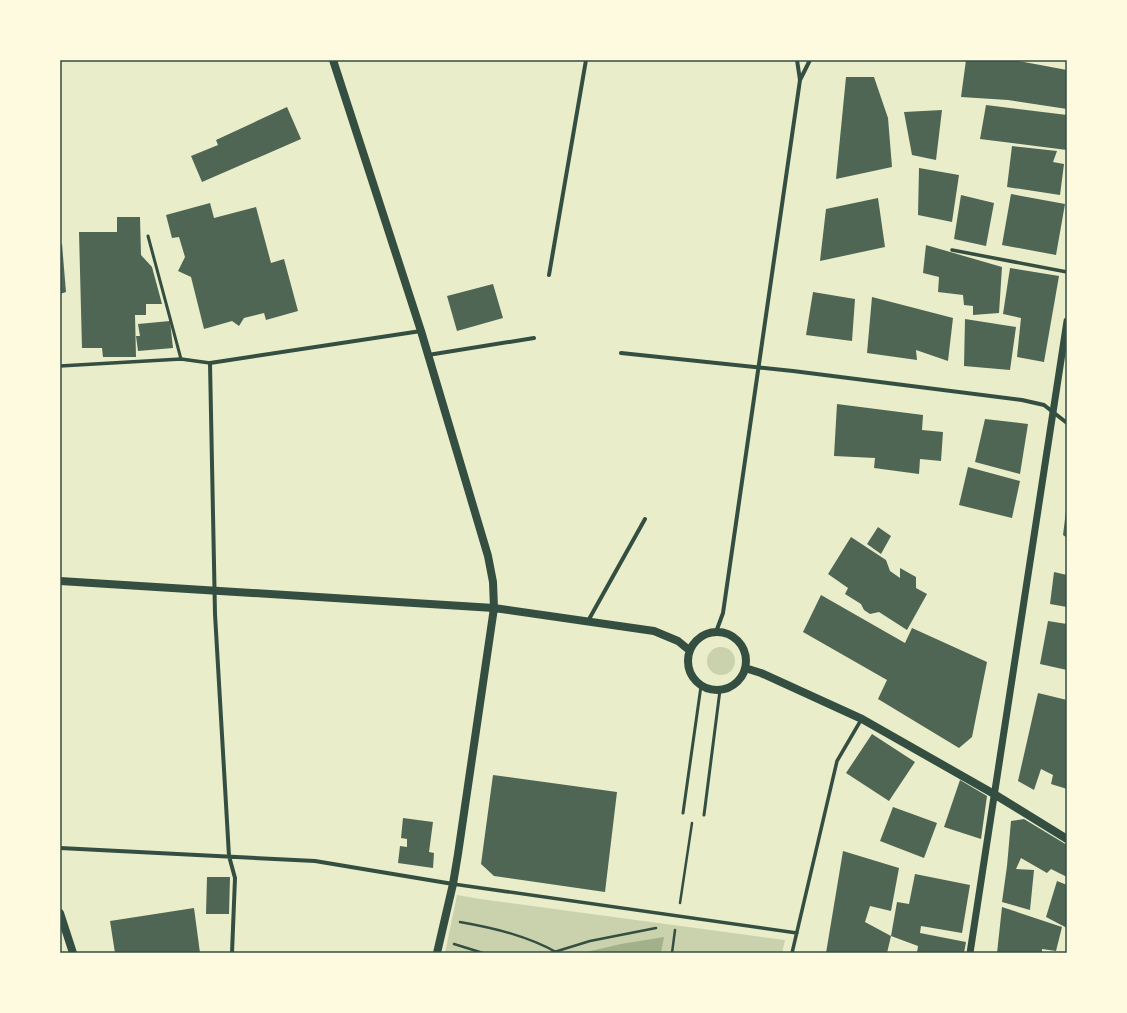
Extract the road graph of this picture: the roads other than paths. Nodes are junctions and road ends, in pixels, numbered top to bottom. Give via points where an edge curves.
1 (333, 60) edge
2 (586, 60) edge
3 (797, 60) edge
4 (810, 60) edge
5 (800, 80) junction
6 (148, 236) dead end
7 (952, 250) dead end
8 (1067, 272) edge
9 (549, 275) dead end
10 (1067, 321) edge
11 (421, 331) junction
12 (534, 338) dead end
13 (621, 353) dead end
14 (428, 355) junction
15 (182, 359) junction
16 (210, 362) junction
17 (60, 366) edge
18 (759, 368) junction
19 (1054, 411) junction
20 (1067, 423) edge
21 (645, 519) dead end
22 (60, 581) edge
23 (215, 592) junction
24 (494, 608) junction
25 (587, 621) junction
26 (716, 632) junction
27 (689, 650) junction
28 (745, 668) junction
29 (701, 686) junction
30 (720, 690) junction
31 (862, 719) junction
32 (994, 794) junction
33 (683, 813) dead end
34 (704, 815) dead end
35 (1067, 839) edge
36 (60, 848) edge
37 (229, 856) junction
38 (453, 884) junction
39 (60, 916) edge
40 (796, 933) junction
41 (74, 953) edge
42 (232, 953) edge
43 (437, 953) edge
44 (792, 953) edge
45 (970, 953) edge

1 - 11 main road
2 - 9 street
3 - 5 street
4 - 5 street
5 - 18 street
6 - 15 lane
7 - 8 street
10 - 19 street
11 - 14 main road
11 - 16 street
12 - 14 street
13 - 18 street
14 - 24 main road via 488,556
15 - 16 street
15 - 17 street
16 - 23 street
18 - 19 street via 1022,400 1044,405
18 - 26 street via 723,613
19 - 20 street
19 - 32 street
21 - 25 street
22 - 23 main road
23 - 24 main road
23 - 37 street
24 - 25 main road
24 - 38 main road
25 - 27 main road via 654,631 678,641
26 - 27 main road via 700,637
26 - 28 main road via 725,633 740,643 746,659
27 - 29 main road via 689,670 693,679
28 - 30 main road via 736,683
28 - 31 main road
29 - 30 main road
29 - 33 lane
30 - 34 lane
31 - 32 main road
31 - 40 street via 837,761
32 - 35 main road
32 - 45 street
36 - 37 street
37 - 38 street via 315,861
37 - 42 street via 235,878
38 - 40 street
38 - 43 main road
39 - 41 main road
40 - 44 street

